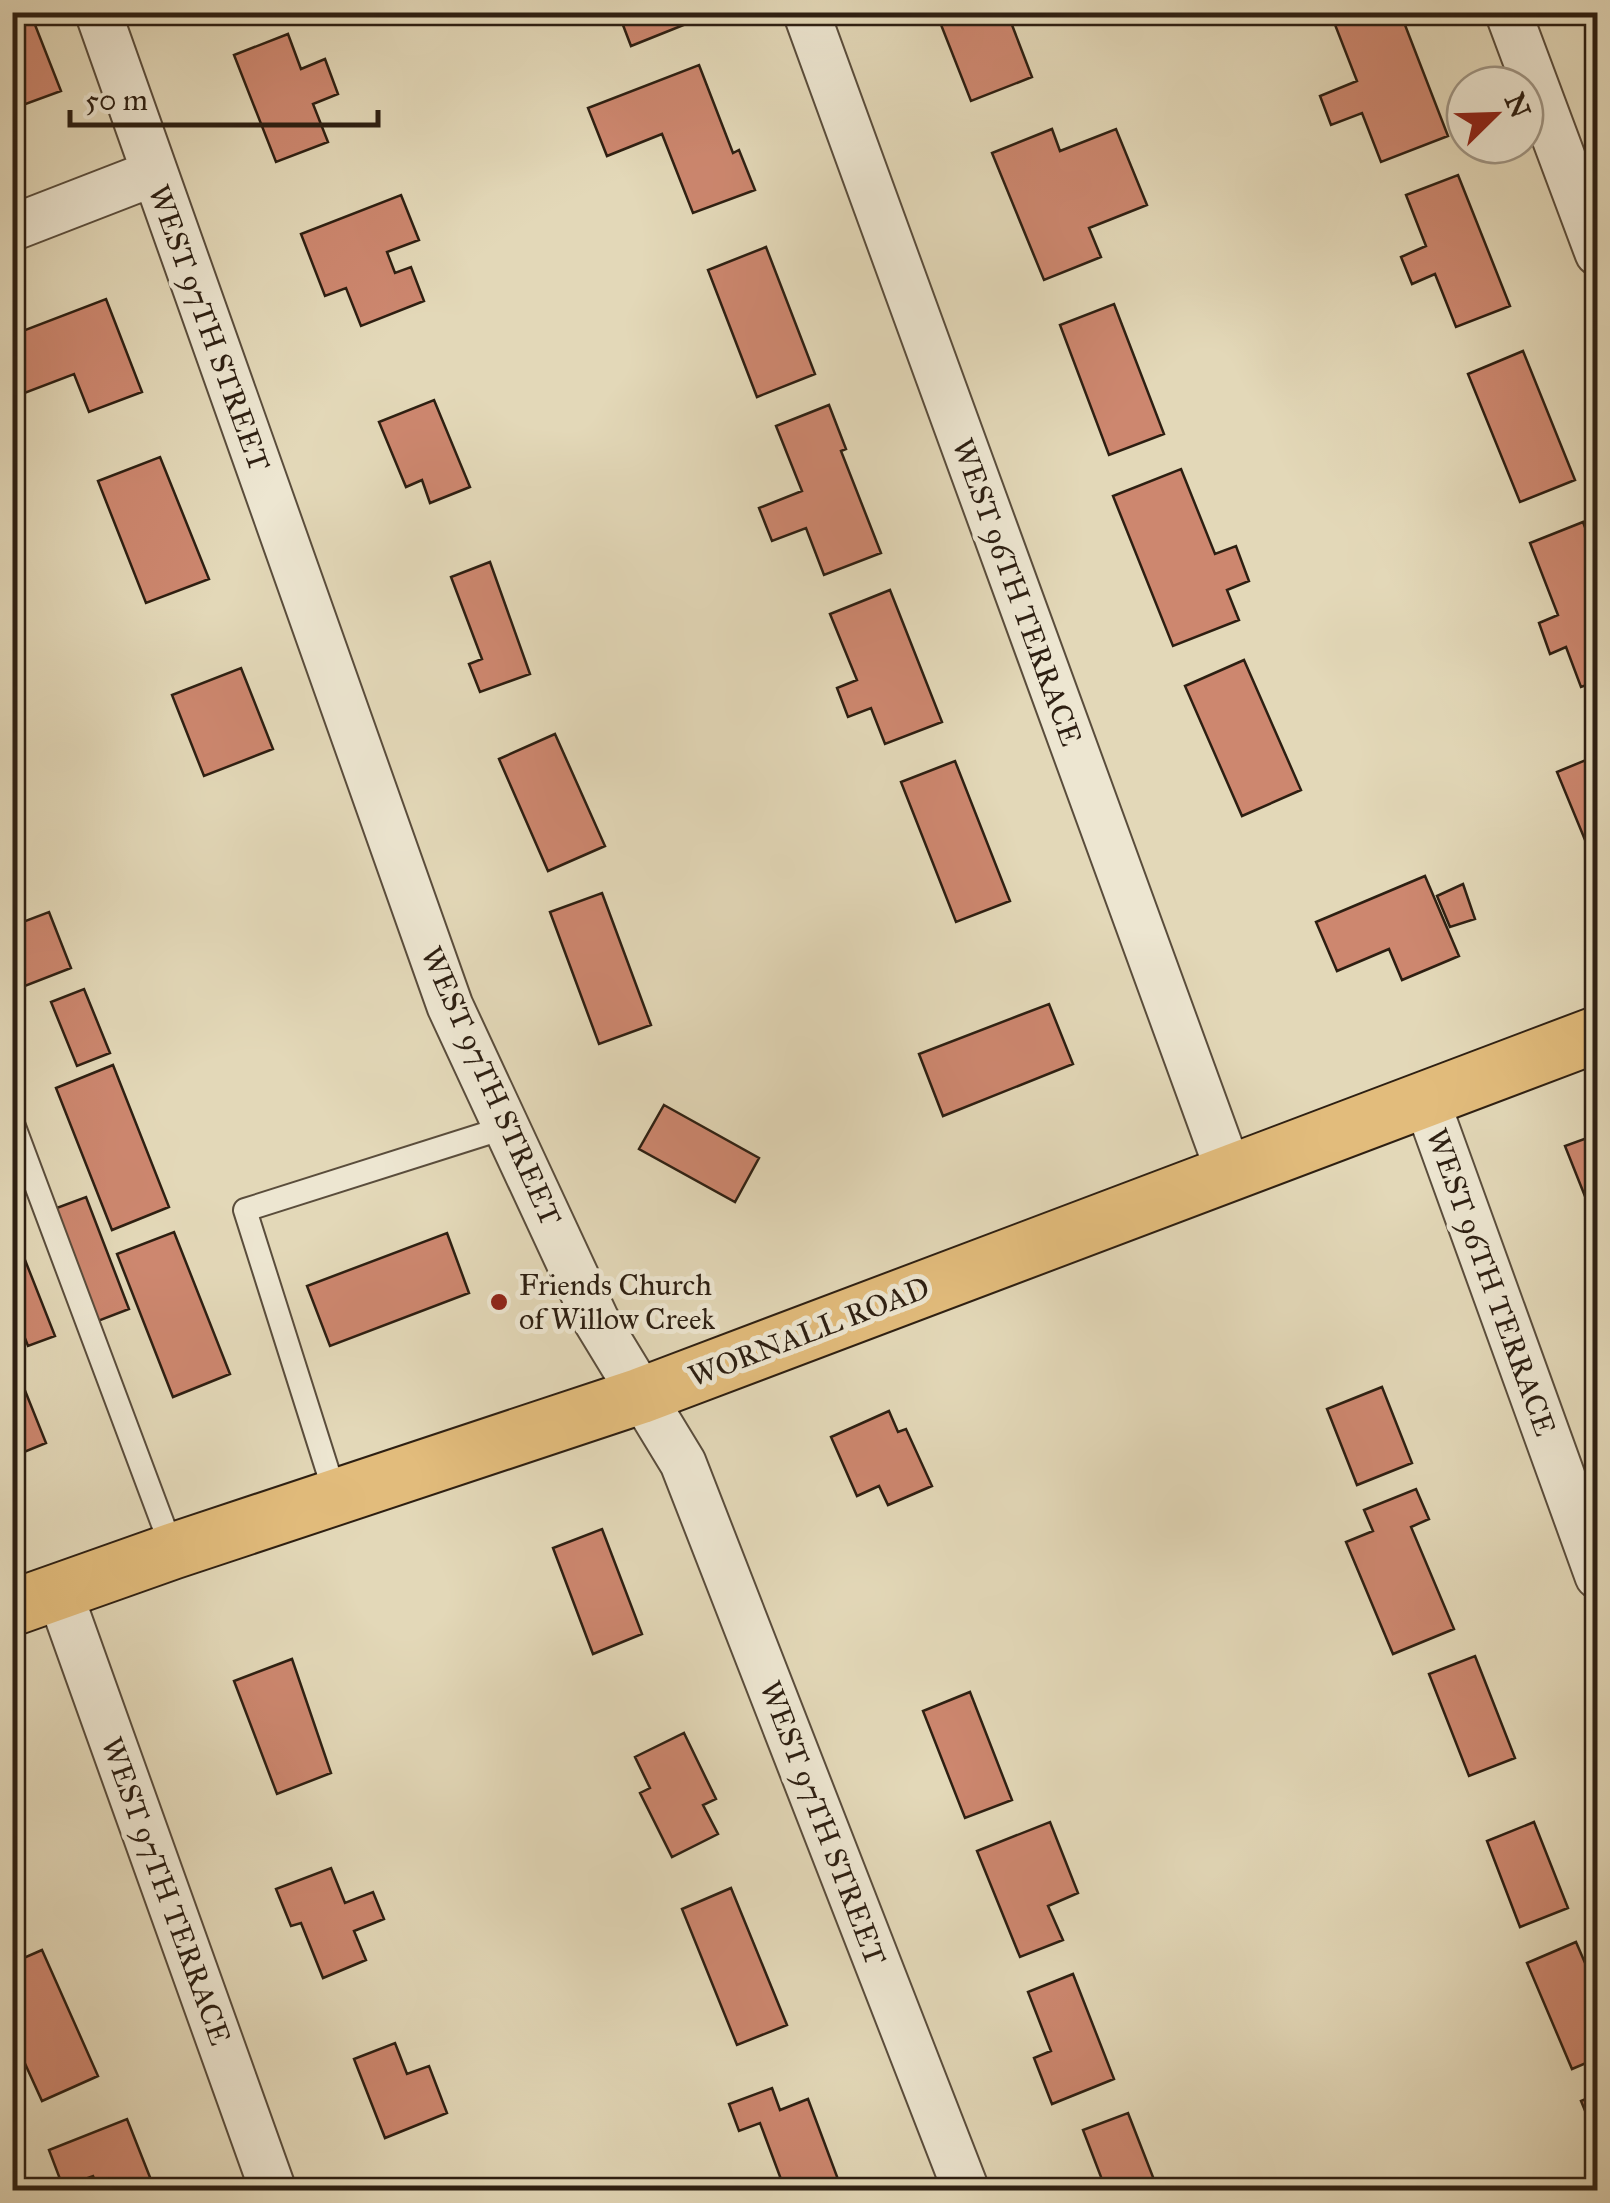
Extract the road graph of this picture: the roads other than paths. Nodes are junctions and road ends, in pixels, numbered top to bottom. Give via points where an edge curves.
1 (98, 12) edge
2 (806, 12) edge
3 (1508, 12) edge
4 (154, 173) junction
5 (12, 228) edge
6 (1598, 254) edge
7 (1598, 1034) edge
8 (1426, 1100) junction
9 (12, 1121) edge
10 (506, 1127) junction
11 (1229, 1172) junction
12 (640, 1396) junction
13 (336, 1497) junction
14 (173, 1551) junction
15 (1598, 1576) edge
16 (36, 1600) edge
17 (274, 2190) edge
18 (966, 2190) edge

1 - 4 street, WEST 97TH STREET
2 - 11 street, WEST 96TH TERRACE
3 - 6 street
4 - 5 street
4 - 10 street, WEST 97TH STREET via 450,1006
7 - 8 main road, WORNALL ROAD
8 - 11 main road, WORNALL ROAD
8 - 15 street, WEST 96TH TERRACE
9 - 14 lane
10 - 12 street, WEST 97TH STREET via 596,1320
10 - 13 lane via 245,1210
11 - 12 main road, WORNALL ROAD
12 - 13 main road, WORNALL ROAD
12 - 18 street, WEST 97TH STREET via 683,1463
13 - 14 main road, WORNALL ROAD
14 - 16 main road, WORNALL ROAD
16 - 17 street, WEST 97TH TERRACE

